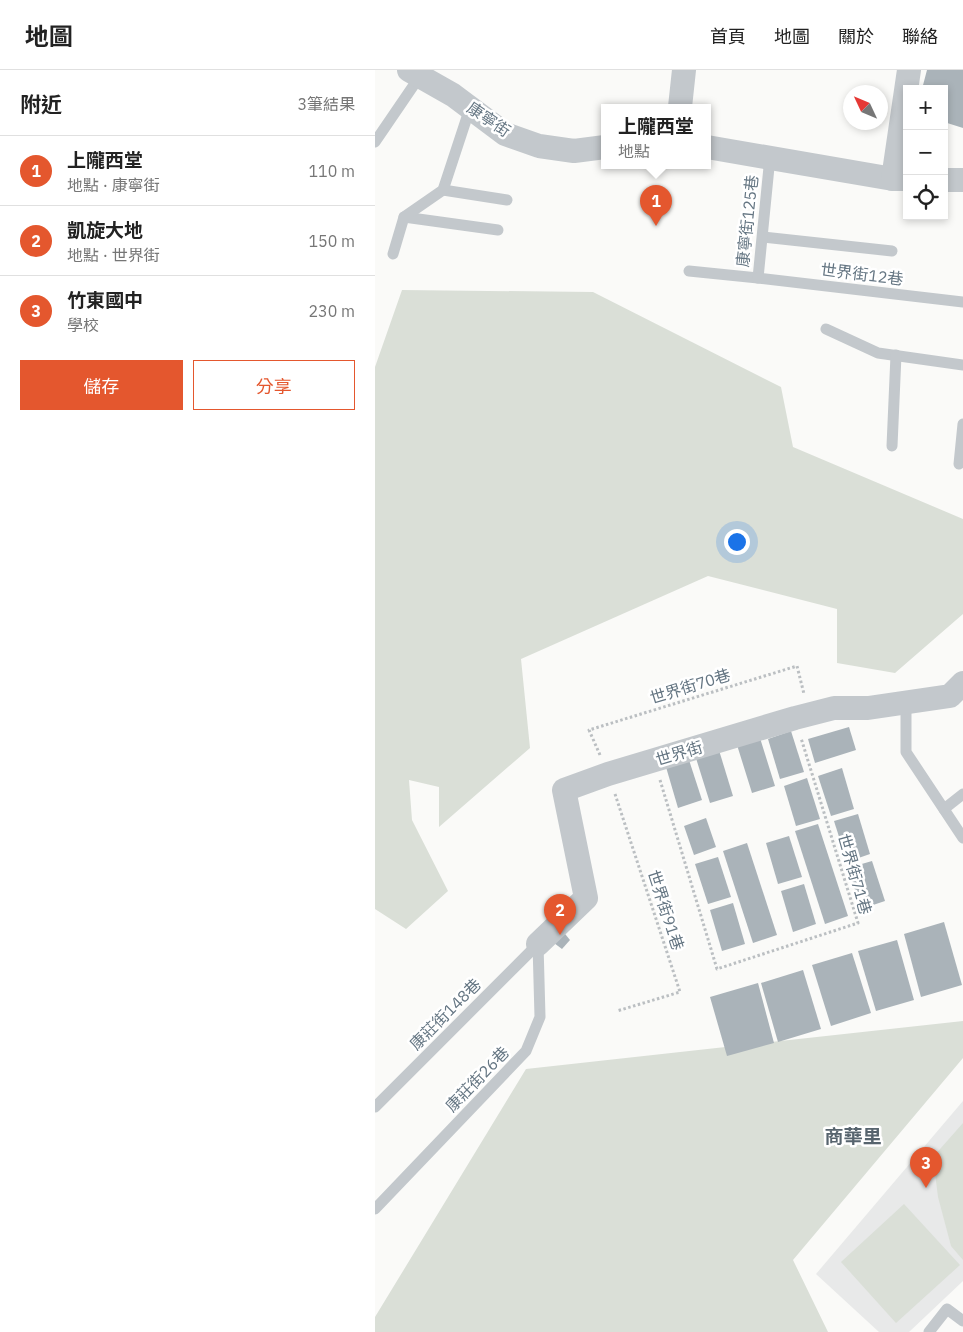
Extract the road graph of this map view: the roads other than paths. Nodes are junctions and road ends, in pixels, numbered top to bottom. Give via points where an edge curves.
1 (684, 70) edge
2 (909, 70) edge
3 (415, 73) edge
4 (680, 104) edge
5 (470, 108) junction
6 (375, 142) edge
7 (601, 148) edge
8 (711, 148) edge
9 (770, 158) junction
10 (900, 179) edge
11 (948, 180) edge
12 (963, 180) edge
13 (443, 190) junction
14 (507, 200) dead end
15 (404, 217) junction
16 (499, 230) dead end
17 (763, 237) junction
18 (892, 251) dead end
19 (393, 254) dead end
20 (689, 271) dead end
21 (758, 278) junction
22 (963, 302) edge
23 (826, 329) dead end
24 (896, 355) junction
25 (963, 366) edge
26 (963, 424) edge
27 (892, 446) dead end
28 (959, 464) dead end
29 (963, 683) edge
30 (906, 703) junction
31 (963, 794) edge
32 (944, 808) junction
33 (963, 838) edge
34 (539, 944) junction
35 (377, 1099) edge
36 (375, 1210) edge
37 (963, 1321) edge
38 (929, 1332) edge

1 - 4 street
2 - 10 street
3 - 5 street, 康寧街
3 - 6 lane
5 - 7 street, 康寧街 via 505,134 539,146 574,151
5 - 13 lane
8 - 9 street
9 - 10 street
9 - 17 lane, 康寧街125巷
11 - 12 street
13 - 14 lane
13 - 15 lane
15 - 16 lane
15 - 19 lane
17 - 18 lane
17 - 21 lane, 康寧街125巷
20 - 21 lane, 康寧街125巷
21 - 22 lane, 世界街12巷
23 - 24 lane via 878,353
24 - 25 lane
24 - 27 lane
26 - 28 lane
29 - 30 street, 世界街 via 950,696
30 - 32 lane via 906,752
30 - 34 street, 世界街 via 834,708 802,716 564,790 586,898
31 - 32 lane
32 - 33 lane
34 - 35 lane, 康莊街148巷
34 - 36 lane, 康莊街26巷 via 540,1017 526,1051
37 - 38 lane via 947,1310

